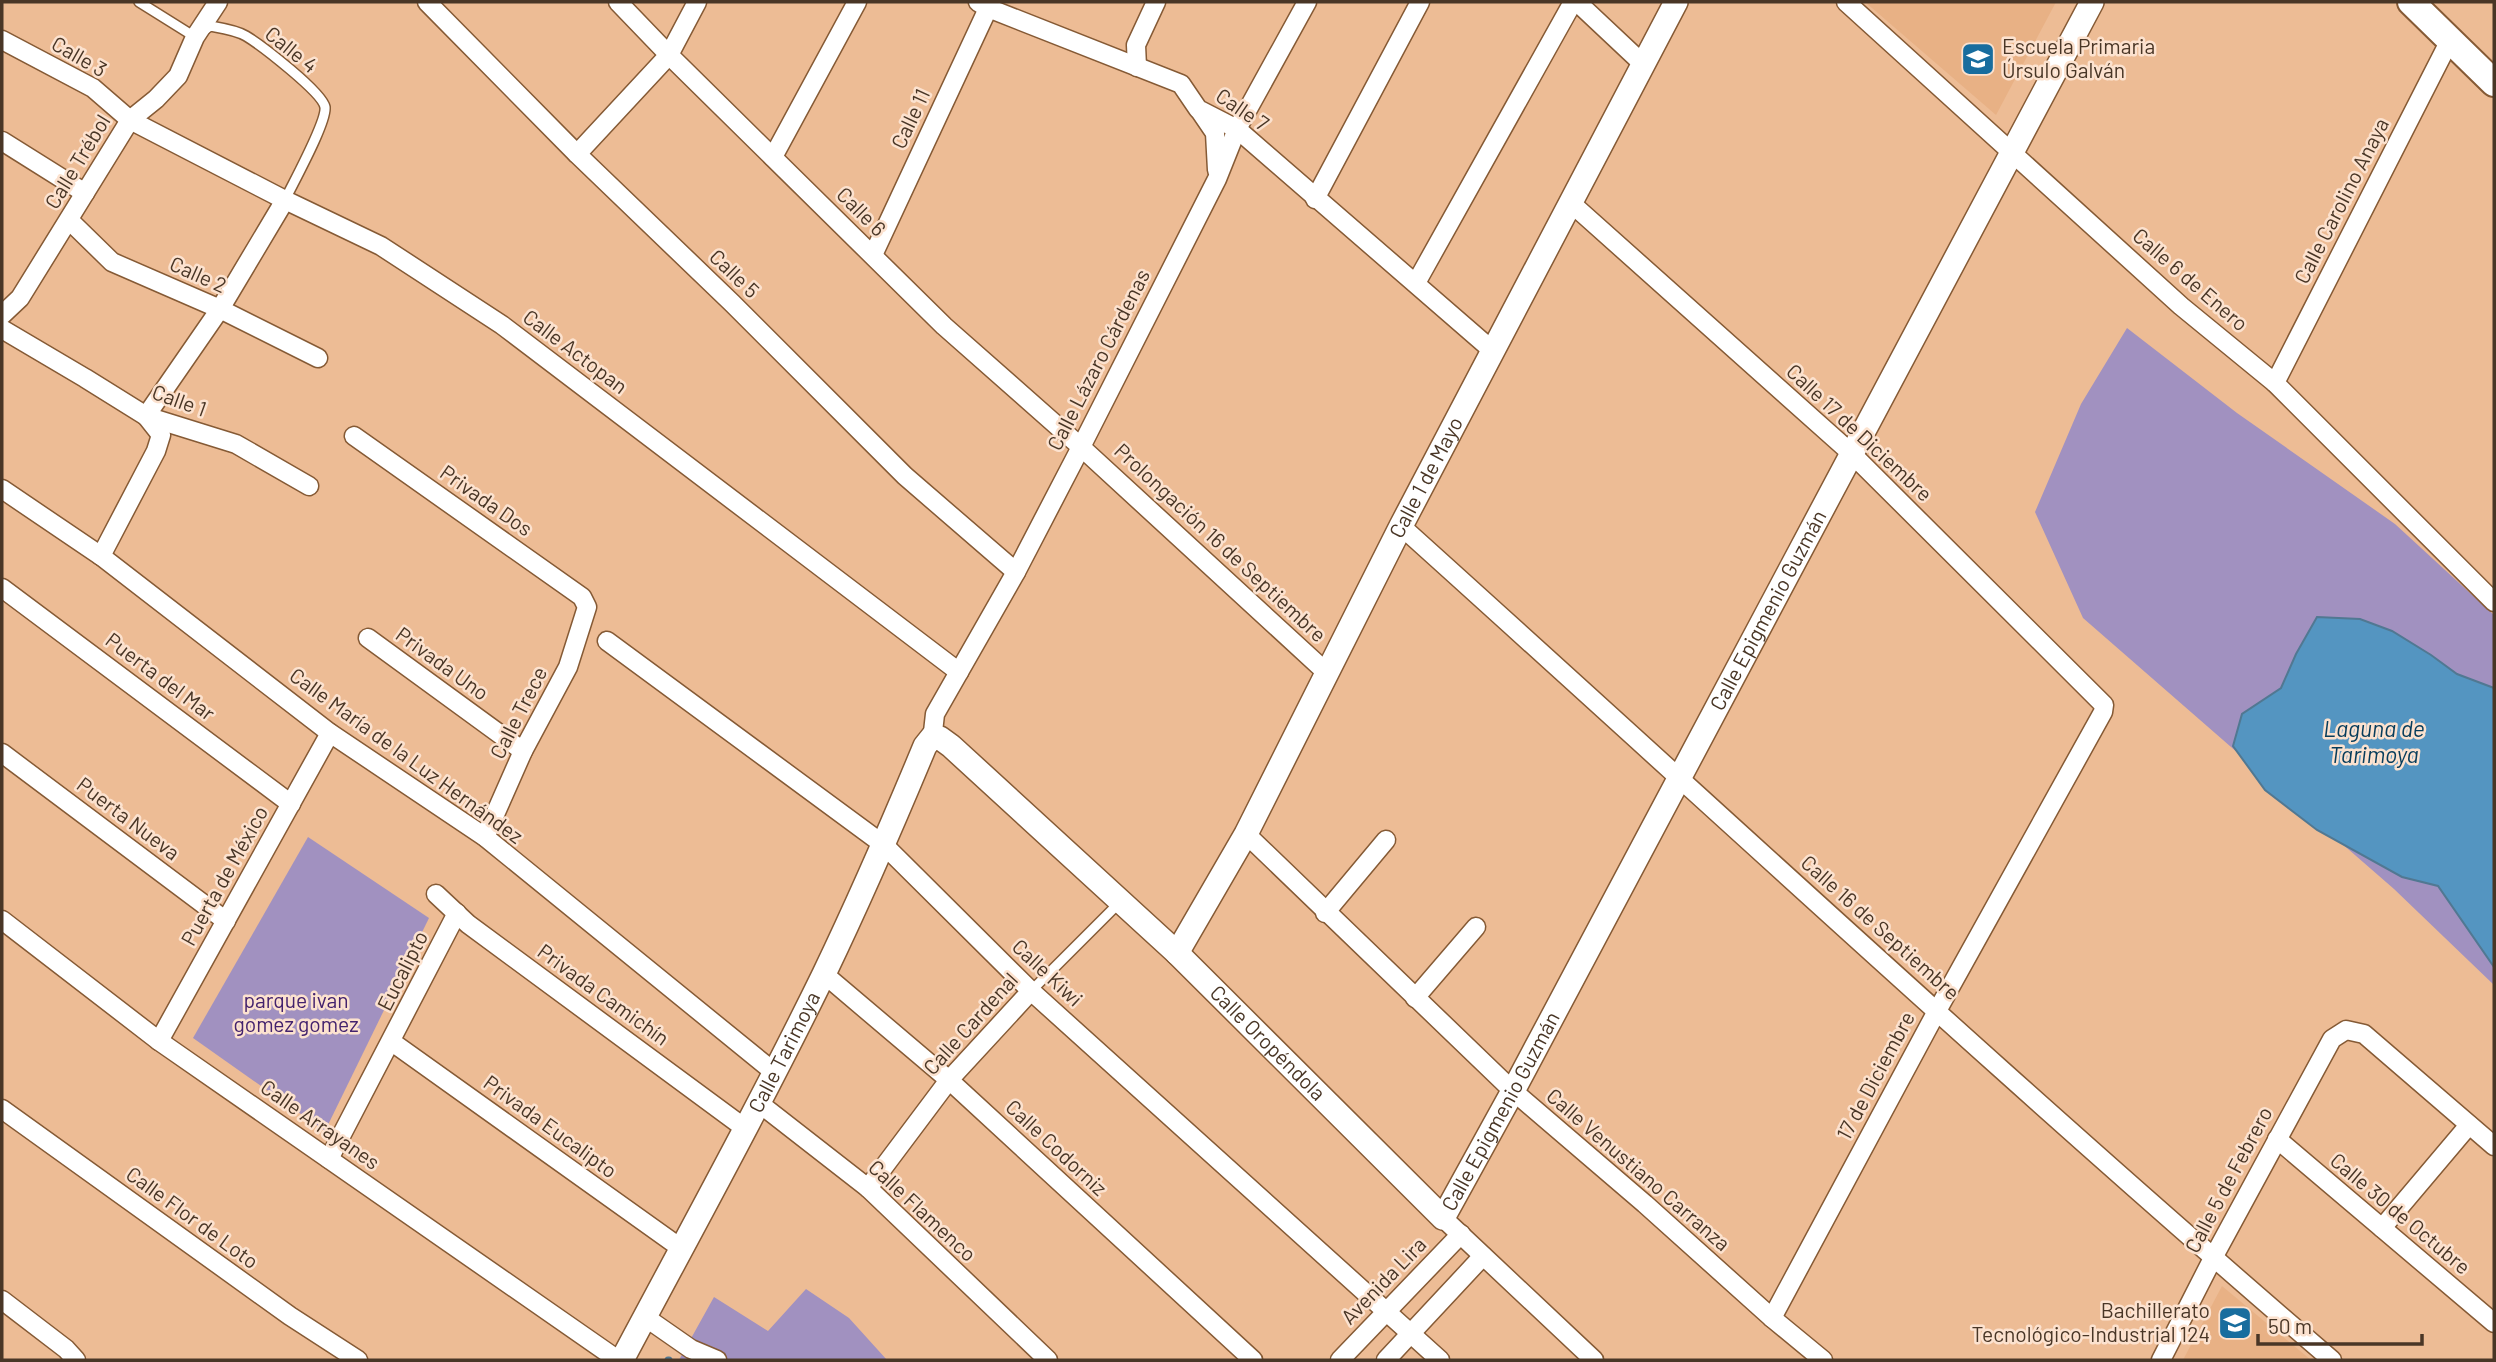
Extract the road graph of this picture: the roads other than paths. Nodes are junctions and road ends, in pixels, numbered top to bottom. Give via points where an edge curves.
1 (139, 2) edge
2 (218, 2) edge
3 (427, 2) edge
4 (618, 2) edge
5 (697, 2) edge
6 (857, 2) edge
7 (1156, 2) edge
8 (1307, 2) edge
9 (1420, 2) edge
10 (1575, 2) edge
11 (1676, 2) edge
12 (1846, 2) edge
13 (2092, 2) edge
14 (2411, 2) edge
15 (986, 4) edge
16 (195, 37) junction
17 (2, 40) edge
18 (2450, 40) junction
19 (669, 55) junction
20 (1643, 64) junction
21 (1137, 67) junction
22 (2494, 83) edge
23 (1198, 108) junction
24 (130, 120) junction
25 (1237, 130) junction
26 (2, 141) edge
27 (577, 154) junction
28 (2013, 154) junction
29 (773, 157) junction
30 (1217, 179) junction
31 (85, 193) junction
32 (1315, 198) junction
33 (285, 200) junction
34 (1571, 202) junction
35 (69, 220) junction
36 (873, 255) junction
37 (1416, 283) junction
38 (220, 309) junction
39 (2, 315) edge
40 (2, 329) edge
41 (1493, 351) junction
42 (318, 358) dead end
43 (2275, 383) junction
44 (146, 416) junction
45 (354, 436) dead end
46 (1081, 447) junction
47 (1851, 453) junction
48 (309, 486) dead end
49 (2, 489) edge
50 (1401, 526) junction
51 (101, 556) junction
52 (1016, 572) junction
53 (2, 588) edge
54 (2494, 602) edge
55 (587, 607) joint
56 (368, 638) dead end
57 (607, 641) dead end
58 (959, 672) junction
59 (1327, 673) junction
60 (2104, 709) joint
61 (331, 733) junction
62 (934, 736) junction
63 (523, 751) junction
64 (2, 753) edge
65 (1680, 776) junction
66 (291, 804) junction
67 (1246, 834) junction
68 (485, 837) junction
69 (1386, 840) dead end
70 (884, 845) junction
71 (436, 894) dead end
72 (1120, 901) junction
73 (457, 913) junction
74 (1325, 913) junction
75 (2, 920) edge
76 (226, 921) junction
77 (1476, 927) dead end
78 (1177, 953) junction
79 (824, 974) junction
80 (1031, 991) junction
81 (1415, 999) junction
82 (1937, 1011) junction
83 (159, 1041) junction
84 (392, 1042) junction
85 (774, 1072) junction
86 (949, 1080) junction
87 (1513, 1091) junction
88 (759, 1103) junction
89 (2, 1109) edge
90 (2469, 1125) junction
91 (746, 1129) junction
92 (2277, 1139) junction
93 (2494, 1146) edge
94 (329, 1160) junction
95 (868, 1188) junction
96 (1443, 1218) junction
97 (2382, 1228) junction
98 (1461, 1234) junction
99 (682, 1249) junction
100 (1483, 1256) junction
101 (2213, 1258) junction
102 (2, 1300) edge
103 (1385, 1311) junction
104 (645, 1317) junction
105 (1772, 1318) junction
106 (2494, 1323) edge
107 (1412, 1335) junction
108 (76, 1360) edge
109 (358, 1360) edge
110 (620, 1360) edge
111 (717, 1360) edge
112 (1048, 1360) edge
113 (1253, 1360) edge
114 (1340, 1360) edge
115 (1386, 1360) edge
116 (1440, 1360) edge
117 (1594, 1360) edge
118 (1824, 1360) edge
119 (2161, 1360) edge
120 (2332, 1360) edge

1 - 16 lane
2 - 16 street, Calle Trébol
3 - 27 street, Calle 5
4 - 19 street, Calle 6
5 - 19 street
6 - 29 street
7 - 21 street via 1136,45
8 - 25 street, Calle Lázaro Cárdenas
9 - 32 street
10 - 20 street
10 - 37 street
11 - 20 street, Calle 1 de Mayo
12 - 28 street, Calle 6 de Enero
13 - 28 street, Calle Epigmenio Guzmán
14 - 18 main road
15 - 21 street, Calle 7
15 - 36 street, Calle 11
16 - 24 street, Calle Trébol via 178,76
16 - 33 lane, Calle 4 via 209,26 244,34 320,96 325,108 320,126
17 - 24 street, Calle 3 via 93,89
18 - 22 main road
18 - 43 street, Calle Carolino Anaya
19 - 27 street
19 - 29 street, Calle 6
20 - 34 street, Calle 1 de Mayo
21 - 23 street, Calle 7 via 1181,84
23 - 25 street, Calle 7
23 - 30 street via 1215,133
24 - 31 street, Calle Trébol
24 - 33 street, Calle Actopan
25 - 30 street, Calle Lázaro Cárdenas
25 - 32 street, Calle 7
26 - 31 street
27 - 52 street, Calle 5 via 905,476
28 - 43 street, Calle 6 de Enero via 2181,306
28 - 47 street, Calle Epigmenio Guzmán
29 - 36 street, Calle 6
30 - 46 street, Calle Lázaro Cárdenas
31 - 35 street, Calle Trébol
32 - 37 street, Calle 7
33 - 38 street
33 - 58 street, Calle Actopan via 381,246 502,325
34 - 41 street, Calle 1 de Mayo
34 - 47 street, Calle 17 de Diciembre
35 - 38 street, Calle 2 via 112,261
35 - 39 street, Calle Trébol via 20,298
36 - 46 street, Calle 6 via 944,326
37 - 41 street, Calle 7
38 - 42 street, Calle 2
38 - 44 street
40 - 44 street, Calle 1
41 - 50 street, Calle 1 de Mayo
43 - 54 street, Calle 6 de Enero
44 - 48 street, Calle 1 via 236,444
44 - 51 street via 160,435 156,451
45 - 55 street, Privada Dos via 582,597
46 - 52 street, Calle Lázaro Cárdenas
46 - 59 street, Prolongación 16 de Septiembre
47 - 60 street, Calle 17 de Diciembre via 2102,701
47 - 65 street, Calle Epigmenio Guzmán
49 - 51 street, Calle María de la Luz Hernández
50 - 59 street, Calle 1 de Mayo
50 - 65 street, Calle 16 de Septiembre
51 - 61 street, Calle María de la Luz Hernández
52 - 58 street, Calle Lázaro Cárdenas
53 - 66 street, Puerta del Mar
55 - 63 street, Calle Trece via 568,667
56 - 63 street, Privada Uno
57 - 70 street, Calle Kiwi
58 - 62 street, Calle Lázaro Cárdenas via 935,714
59 - 67 street, Calle 1 de Mayo
60 - 82 street, 17 de Diciembre
61 - 66 street, Puerta de México
61 - 68 street, Calle María de la Luz Hernández
62 - 70 street, Calle Tarimoya via 925,746
62 - 72 street, Calle Oropéndola via 951,746
63 - 68 street, Calle Trece
64 - 76 street, Puerta Nueva
65 - 82 street, Calle 16 de Septiembre
65 - 87 street, Calle Epigmenio Guzmán
66 - 76 street, Puerta de México
67 - 74 street, Calle Venustiano Carranza
67 - 78 street, Calle 1 de Mayo
68 - 85 street, Calle María de la Luz Hernández
69 - 74 street
70 - 79 street, Calle Tarimoya
70 - 80 street, Calle Kiwi
71 - 73 street, Privada Camichín
72 - 78 street, Calle Oropéndola
72 - 80 lane, Calle Cardenal
73 - 84 street, Eucalipto
73 - 91 street, Privada Camichín
74 - 81 street, Calle Venustiano Carranza
75 - 83 street, Calle Arrayanes
76 - 83 street, Puerta de México
77 - 81 street
78 - 96 street, Calle Oropéndola
79 - 85 street, Calle Tarimoya
79 - 86 street, Calle Codorniz
80 - 86 street, Calle Cardenal
80 - 103 street, Calle Kiwi
81 - 87 street, Calle Venustiano Carranza
82 - 101 street, Calle 16 de Septiembre
82 - 105 street, 17 de Diciembre
83 - 94 street, Calle Arrayanes
84 - 94 street, Eucalipto
84 - 99 street, Privada Eucalipto
85 - 88 street, Calle Tarimoya
86 - 95 street, Calle Cardenal
86 - 113 street, Calle Codorniz
87 - 96 street, Calle Epigmenio Guzmán
87 - 105 street, Calle Venustiano Carranza
88 - 91 street, Calle Tarimoya
88 - 95 street, Calle Flamenco
89 - 109 street, Calle Flor de Loto
90 - 92 street, Calle 5 de Febrero via 2364,1034 2346,1030 2332,1039
90 - 93 street
90 - 97 street
91 - 99 street, Calle Tarimoya
92 - 97 street, Calle 30 de Octubre
92 - 101 street, Calle 5 de Febrero
94 - 110 street, Calle Arrayanes
95 - 112 street, Calle Flamenco
96 - 98 street, Calle Oropéndola
97 - 106 street, Calle 30 de Octubre
98 - 100 street, Calle Oropéndola
98 - 103 street, Avenida Lira
99 - 104 street, Calle Tarimoya
100 - 107 street
100 - 117 street, Calle Oropéndola
101 - 119 street, Calle 5 de Febrero
101 - 120 street, Calle 16 de Septiembre
102 - 108 street
103 - 107 street, Calle Kiwi
103 - 114 street, Avenida Lira
104 - 110 street, Calle Tarimoya
104 - 111 street via 691,1349
105 - 118 street, Calle Venustiano Carranza
107 - 115 street
107 - 116 street, Calle Kiwi

